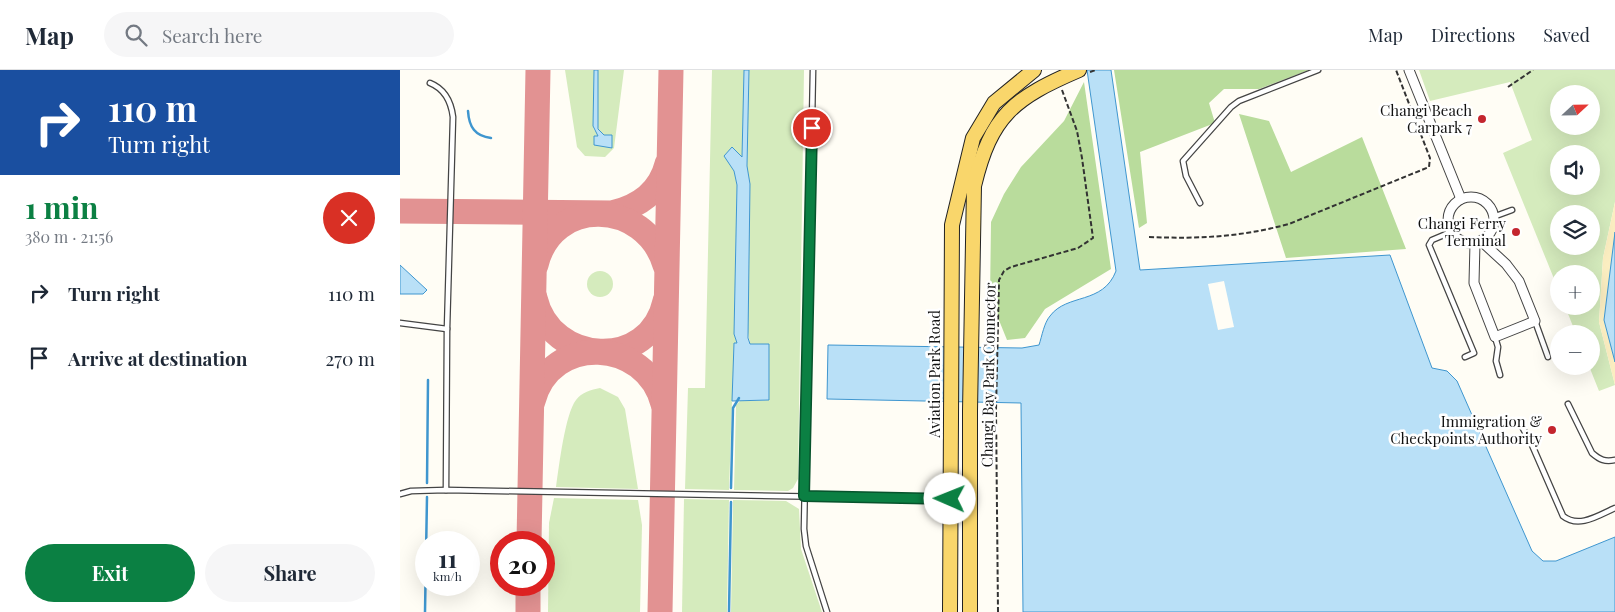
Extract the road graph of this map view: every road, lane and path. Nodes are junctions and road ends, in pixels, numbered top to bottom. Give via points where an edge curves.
1 (813, 70) edge
2 (1034, 70) edge
3 (1079, 70) edge
4 (1318, 70) edge
5 (1396, 70) edge
6 (1409, 70) edge
7 (1532, 70) edge
8 (430, 83) dead end
9 (1061, 87) dead end
10 (1508, 87) dead end
11 (1461, 200) junction
12 (1200, 203) dead end
13 (1512, 210) dead end
14 (1493, 217) junction
15 (1451, 232) junction
16 (1149, 237) dead end
17 (1478, 242) junction
18 (1535, 321) junction
19 (400, 323) edge
20 (447, 329) junction
21 (1496, 337) junction
22 (1465, 357) dead end
23 (1548, 357) dead end
24 (1500, 375) dead end
25 (1568, 404) dead end
26 (1520, 423) dead end
27 (1615, 460) edge
28 (446, 490) junction
29 (400, 494) edge
30 (804, 496) junction
31 (950, 499) junction
32 (1615, 508) edge
33 (827, 612) edge
34 (950, 612) edge
35 (970, 612) edge
36 (998, 612) edge

1 - 30 lane
2 - 31 main road, Aviation Park Road via 994,103 973,138 952,225
3 - 35 main road via 1040,87 1003,117 982,154 974,186
4 - 12 lane via 1239,101 1183,161 1186,176
5 - 16 path via 1430,158 1428,167 1289,224 1218,238
6 - 11 street
7 - 10 path
8 - 20 lane via 448,96 452,116
9 - 36 path, Changi Bay Park Connector via 1080,149 1093,238 1078,248 1004,271 999,280 996,410
11 - 14 street via 1471,197 1482,200 1490,207
11 - 15 street via 1449,213
13 - 14 lane
14 - 17 street via 1493,227
15 - 17 street via 1465,243
15 - 22 lane via 1432,240 1429,245 1474,353
17 - 18 street via 1506,264 1519,281
17 - 21 street via 1474,283
18 - 21 street
18 - 23 lane
19 - 20 lane
20 - 28 lane
21 - 24 lane via 1496,361
25 - 27 lane via 1592,453 1607,462
26 - 32 lane via 1563,516 1583,522
28 - 29 lane via 411,490
28 - 30 lane
30 - 31 lane
30 - 33 lane via 806,546
31 - 34 main road, Aviation Park Road

